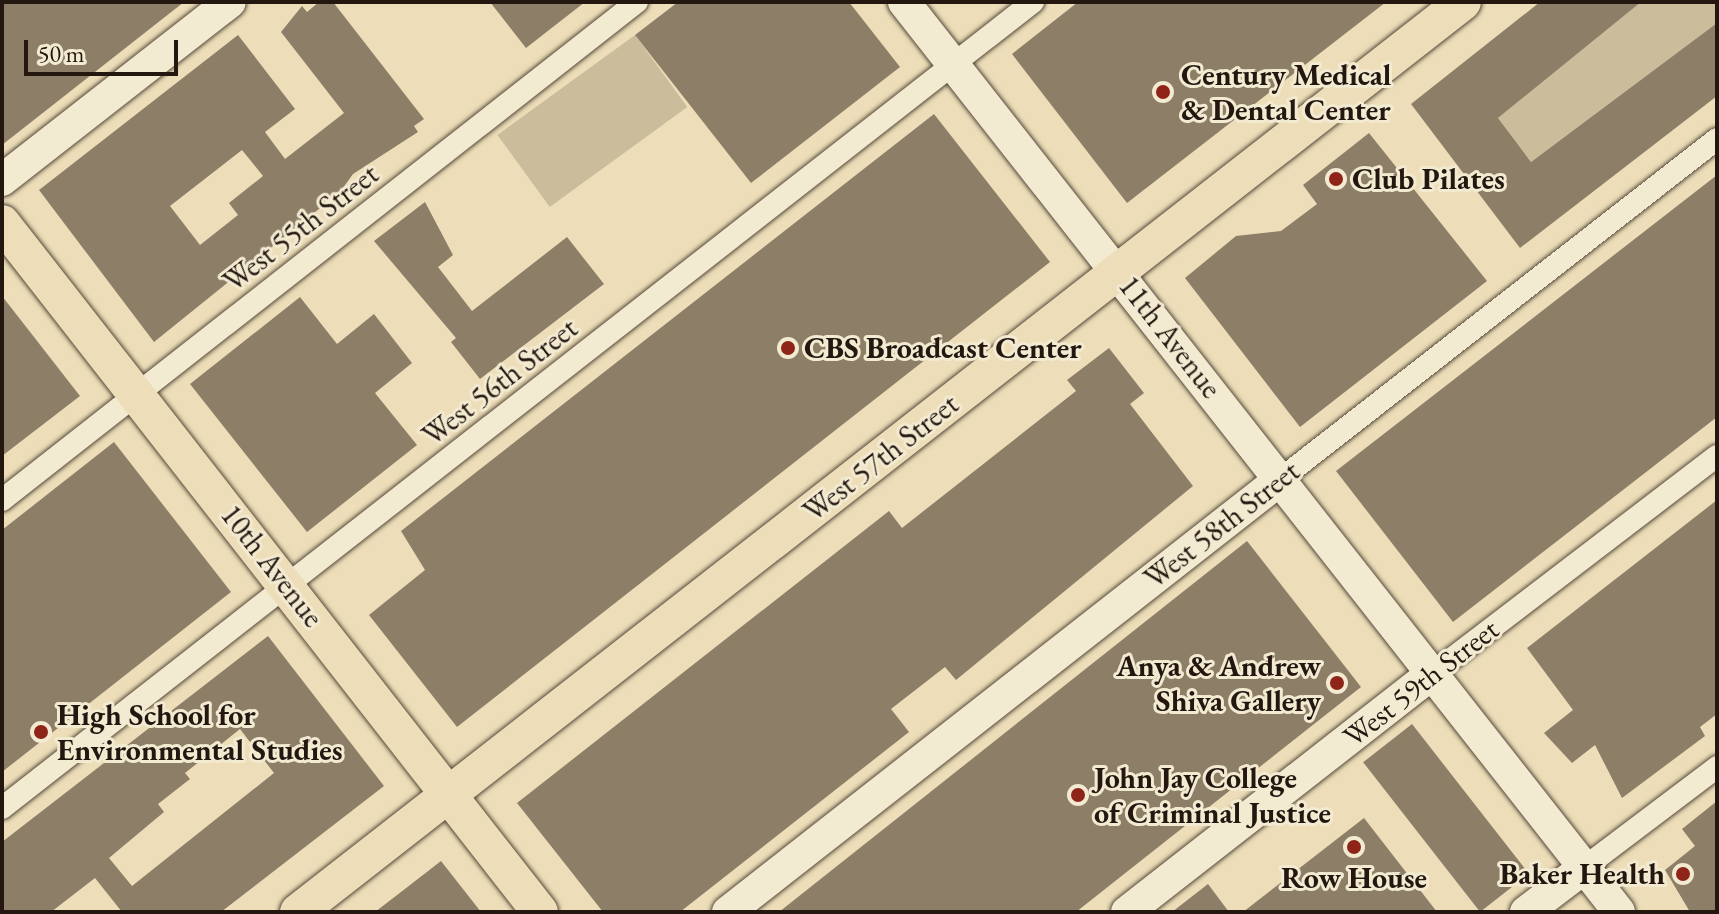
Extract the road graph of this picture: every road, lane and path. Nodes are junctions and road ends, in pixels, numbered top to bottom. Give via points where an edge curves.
1 (230, 2) edge
2 (637, 2) edge
3 (904, 2) edge
4 (1033, 2) edge
5 (1463, 2) edge
6 (953, 63) junction
7 (1717, 139) edge
8 (2, 180) edge
9 (2, 223) edge
10 (1119, 273) junction
11 (137, 395) junction
12 (1717, 456) edge
13 (1282, 478) junction
14 (2, 500) edge
15 (288, 585) junction
16 (1433, 673) junction
17 (1717, 767) edge
18 (450, 793) junction
19 (2, 808) edge
20 (1585, 867) junction
21 (298, 912) edge
22 (540, 912) edge
23 (728, 912) edge
24 (1127, 912) edge
25 (1526, 912) edge
26 (1619, 912) edge

1 - 8 main road
2 - 11 street, West 55th Street
3 - 6 main road, 11th Avenue
4 - 6 street, West 56th Street
5 - 10 main road, West 57th Street
6 - 10 main road, 11th Avenue
6 - 15 street, West 56th Street
7 - 13 street, West 58th Street
9 - 11 main road, 10th Avenue
10 - 13 main road, 11th Avenue
10 - 18 main road, West 57th Street
11 - 14 street, West 55th Street
11 - 15 main road, 10th Avenue
12 - 16 street, West 59th Street
13 - 16 main road, 11th Avenue
13 - 23 main road, West 58th Street
15 - 18 main road, 10th Avenue
15 - 19 street, West 56th Street
16 - 20 main road, 11th Avenue
16 - 24 main road, West 59th Street
17 - 20 street
18 - 21 main road, West 57th Street
18 - 22 main road, 10th Avenue
20 - 25 main road
20 - 26 main road, 11th Avenue

